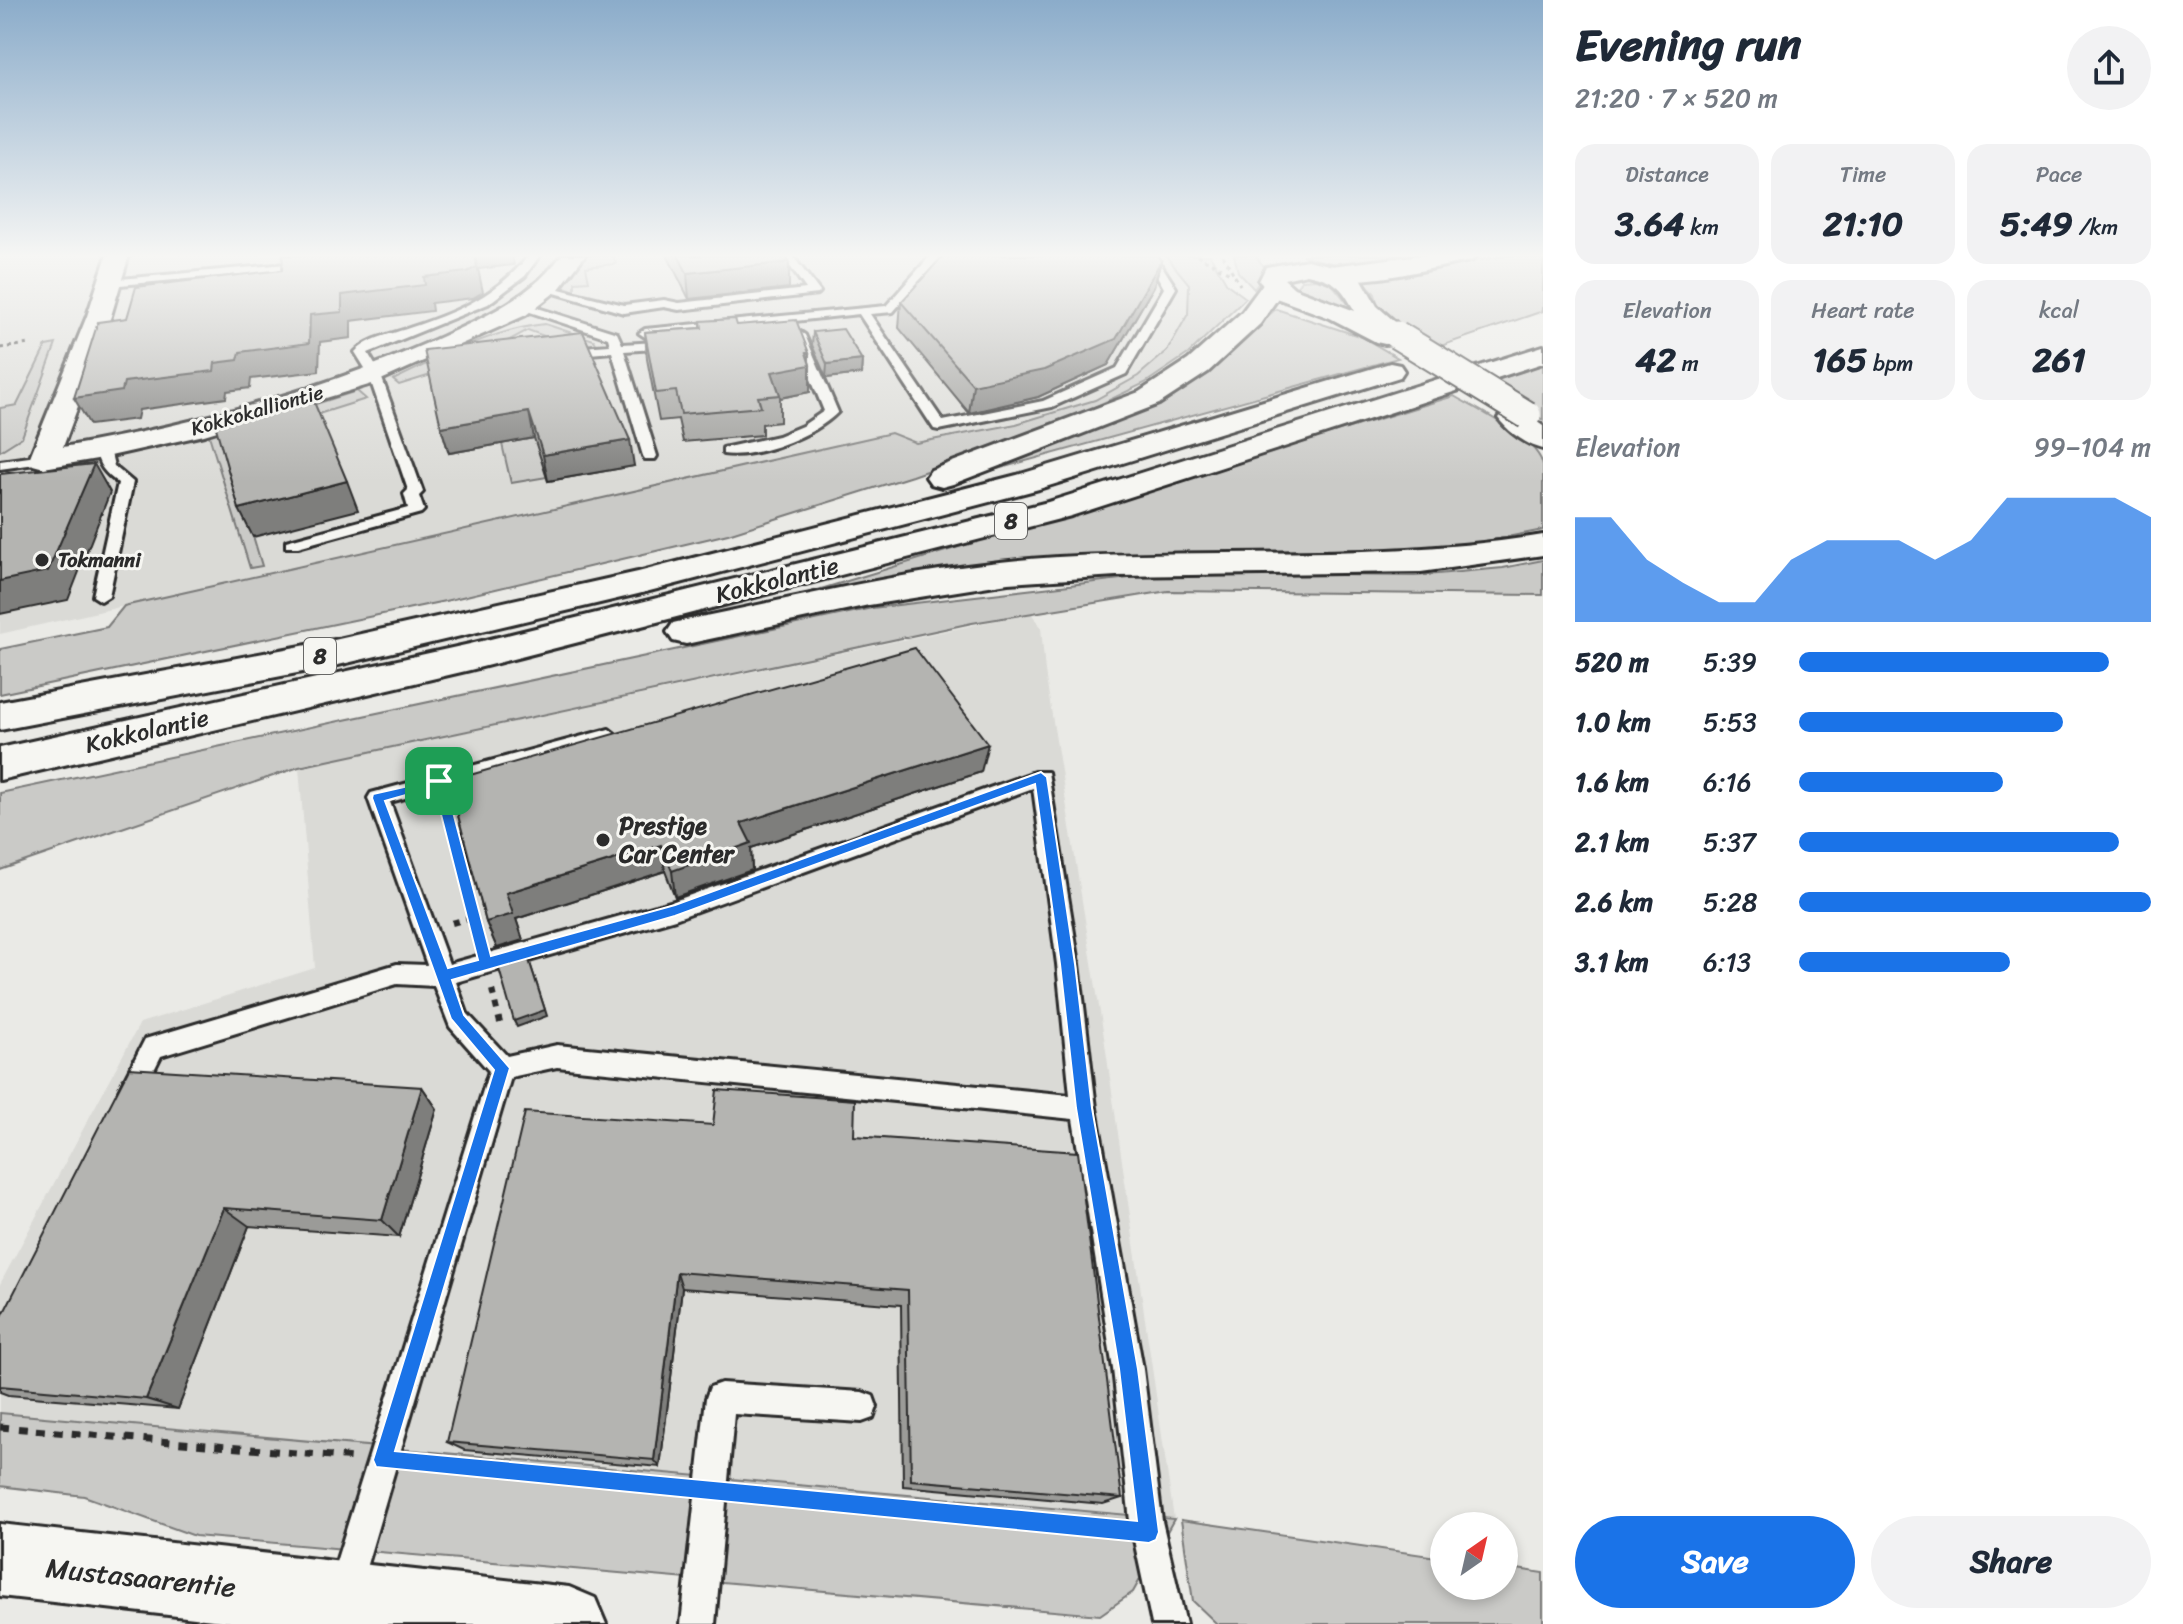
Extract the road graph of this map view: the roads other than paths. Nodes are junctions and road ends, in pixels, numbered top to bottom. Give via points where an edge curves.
1 (94, 331) edge
2 (408, 331) edge
3 (472, 331) edge
4 (586, 331) edge
5 (702, 331) edge
6 (876, 331) edge
7 (1145, 331) edge
8 (1237, 331) edge
9 (1380, 331) edge
10 (1387, 331) edge
11 (783, 336) edge
12 (1392, 336) junction
13 (615, 342) junction
14 (692, 343) edge
15 (1464, 348) dead end
16 (546, 353) edge
17 (1543, 354) edge
18 (374, 373) junction
19 (1531, 425) edge
20 (103, 449) junction
21 (728, 451) dead end
22 (650, 456) dead end
23 (44, 459) junction
24 (0, 465) edge
25 (292, 544) dead end
26 (1543, 545) edge
27 (638, 583) junction
28 (101, 596) dead end
29 (470, 657) junction
30 (0, 716) edge
31 (633, 729) edge
32 (0, 764) edge
33 (443, 976) junction
34 (506, 1068) junction
35 (1084, 1108) junction
36 (119, 1115) edge
37 (862, 1407) dead end
38 (0, 1560) edge
39 (341, 1599) junction
40 (569, 1624) edge
41 (698, 1624) edge
42 (1169, 1624) edge

1 - 23 street
2 - 18 lane via 361,352
3 - 18 street, Kokkokalliontie
4 - 13 lane
5 - 13 lane
6 - 7 lane via 939,426 1057,400 1122,371
8 - 27 main road via 1198,366 1149,398 992,460
9 - 12 main road
10 - 12 main road
11 - 21 lane via 799,334 831,412 811,429
12 - 19 main road
13 - 14 lane
13 - 16 lane
13 - 22 lane
15 - 27 main road, Kokkolantie / 8 via 1028,482
17 - 29 main road, Kokkolantie / 8 via 1059,509
18 - 20 street, Kokkokalliontie via 274,407
18 - 25 lane via 416,492 411,494 416,510
20 - 23 street, Kokkokalliontie
20 - 28 lane via 103,462 126,482
23 - 24 lane, Kokkokalliontie
26 - 29 main road via 1439,562 1037,570 891,590 532,662
27 - 30 main road, Kokkolantie / 8 via 334,653
29 - 32 main road, Kokkolantie / 8
31 - 33 lane via 378,798
33 - 34 lane via 458,1019
33 - 35 lane via 675,910 1041,777
33 - 36 lane via 397,974 153,1047
34 - 35 lane via 557,1056
34 - 39 lane
35 - 42 lane via 1149,1532
37 - 41 lane via 721,1398
38 - 39 main road, Mustasaarentie
39 - 40 main road, Mustasaarentie

